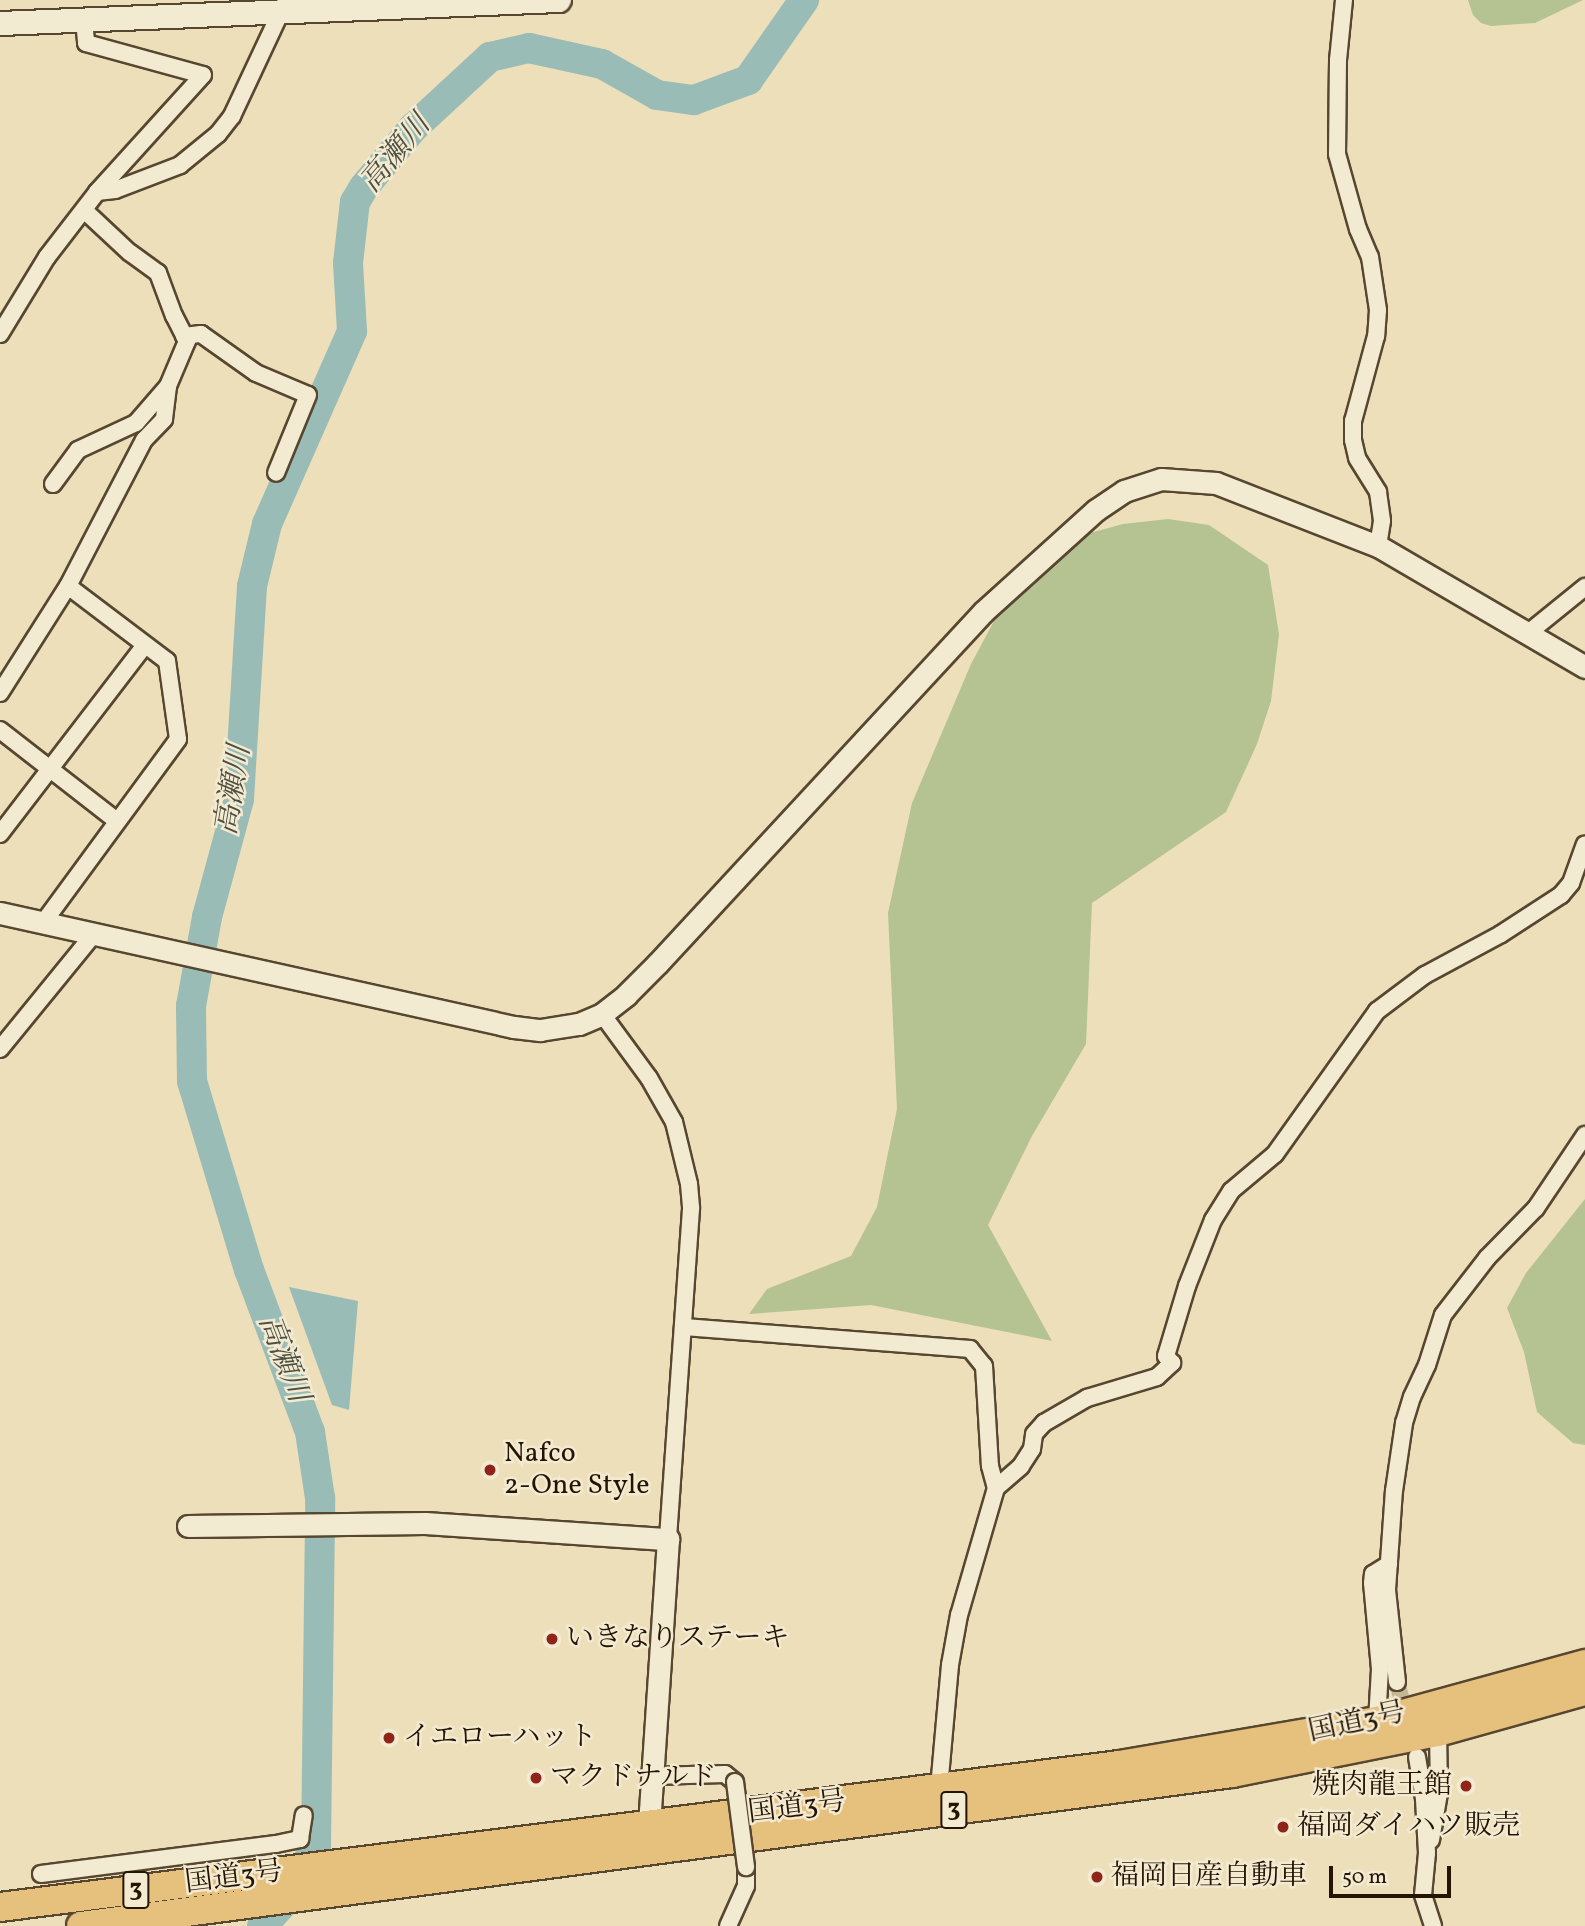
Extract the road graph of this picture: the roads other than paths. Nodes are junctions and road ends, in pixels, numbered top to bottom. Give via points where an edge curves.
1 (559, 0) edge
2 (1345, 0) edge
3 (284, 5) edge
4 (84, 19) junction
5 (0, 23) edge
6 (97, 192) junction
7 (85, 211) junction
8 (0, 334) edge
9 (184, 336) junction
10 (168, 386) junction
11 (275, 473) dead end
12 (53, 484) dead end
13 (1378, 546) junction
14 (68, 586) junction
15 (1585, 587) edge
16 (1527, 634) junction
17 (145, 645) junction
18 (1585, 667) edge
19 (0, 693) edge
20 (0, 730) edge
21 (50, 769) junction
22 (117, 821) junction
23 (0, 834) edge
24 (1585, 844) edge
25 (0, 913) edge
26 (43, 923) junction
27 (93, 935) junction
28 (602, 1014) junction
29 (0, 1049) edge
30 (1585, 1135) edge
31 (684, 1327) junction
32 (996, 1488) junction
33 (188, 1526) dead end
34 (668, 1539) junction
35 (1388, 1564) junction
36 (1585, 1664) edge
37 (1397, 1682) tunnel mouth
38 (1585, 1691) edge
39 (1377, 1721) junction
40 (1438, 1732) junction
41 (1417, 1757) dead end
42 (652, 1776) junction
43 (939, 1789) junction
44 (304, 1815) dead end
45 (649, 1827) junction
46 (1427, 1853) junction
47 (41, 1874) dead end
48 (0, 1907) edge
49 (81, 1926) edge
50 (727, 1926) edge
51 (1433, 1926) edge

1 - 3 main road
2 - 13 street via 1338,60 1337,154 1370,257 1378,310 1376,336 1353,421 1353,440 1357,458 1378,492 1382,521
3 - 4 main road
3 - 6 street via 232,116 218,134 180,165 115,190
4 - 5 main road
4 - 6 street via 86,43 203,75
6 - 7 street
7 - 8 street via 47,257
7 - 9 street via 158,273
9 - 10 street via 187,341
9 - 11 street via 201,334 256,373 308,395
10 - 12 street via 136,423 78,450
10 - 14 street via 164,419 144,440
13 - 16 street
13 - 28 street via 1216,483 1161,479 1124,491 1096,510 983,612 657,963
14 - 17 street
14 - 19 street
15 - 16 street
16 - 18 street
17 - 21 street
17 - 22 street via 167,661 178,739
20 - 21 street
21 - 22 street
21 - 23 street
22 - 26 street
24 - 32 street via 1571,883 1561,895 1425,975 1377,1011 1275,1154 1231,1191 1213,1220 1187,1286 1166,1356 1172,1363 1157,1377 1087,1398 1044,1423 1034,1434 1032,1449 1021,1466
25 - 26 street
26 - 27 street
27 - 28 street via 514,1027 561,1028
27 - 29 street
28 - 31 street via 668,1111 684,1160 691,1209
30 - 35 street via 1536,1208 1487,1258 1443,1315 1404,1423
31 - 32 street via 970,1349 984,1366 990,1466
31 - 34 street
32 - 43 street via 959,1615
33 - 34 street via 425,1523
34 - 42 street
35 - 37 street
35 - 39 street via 1373,1574 1372,1583 1380,1669
36 - 39 highway, 国道3号 / 3
38 - 40 highway, 国道3号 / 3
39 - 43 highway, 国道3号 / 3 via 1120,1765
40 - 46 street via 1439,1793
40 - 49 highway, 国道3号 / 3 via 1232,1773
41 - 46 street
42 - 45 street
42 - 50 street, bridge via 725,1774 735,1782 746,1886
43 - 45 highway, 国道3号 / 3
44 - 47 street via 300,1839
45 - 48 highway, 国道3号 / 3
46 - 51 street via 1423,1895

